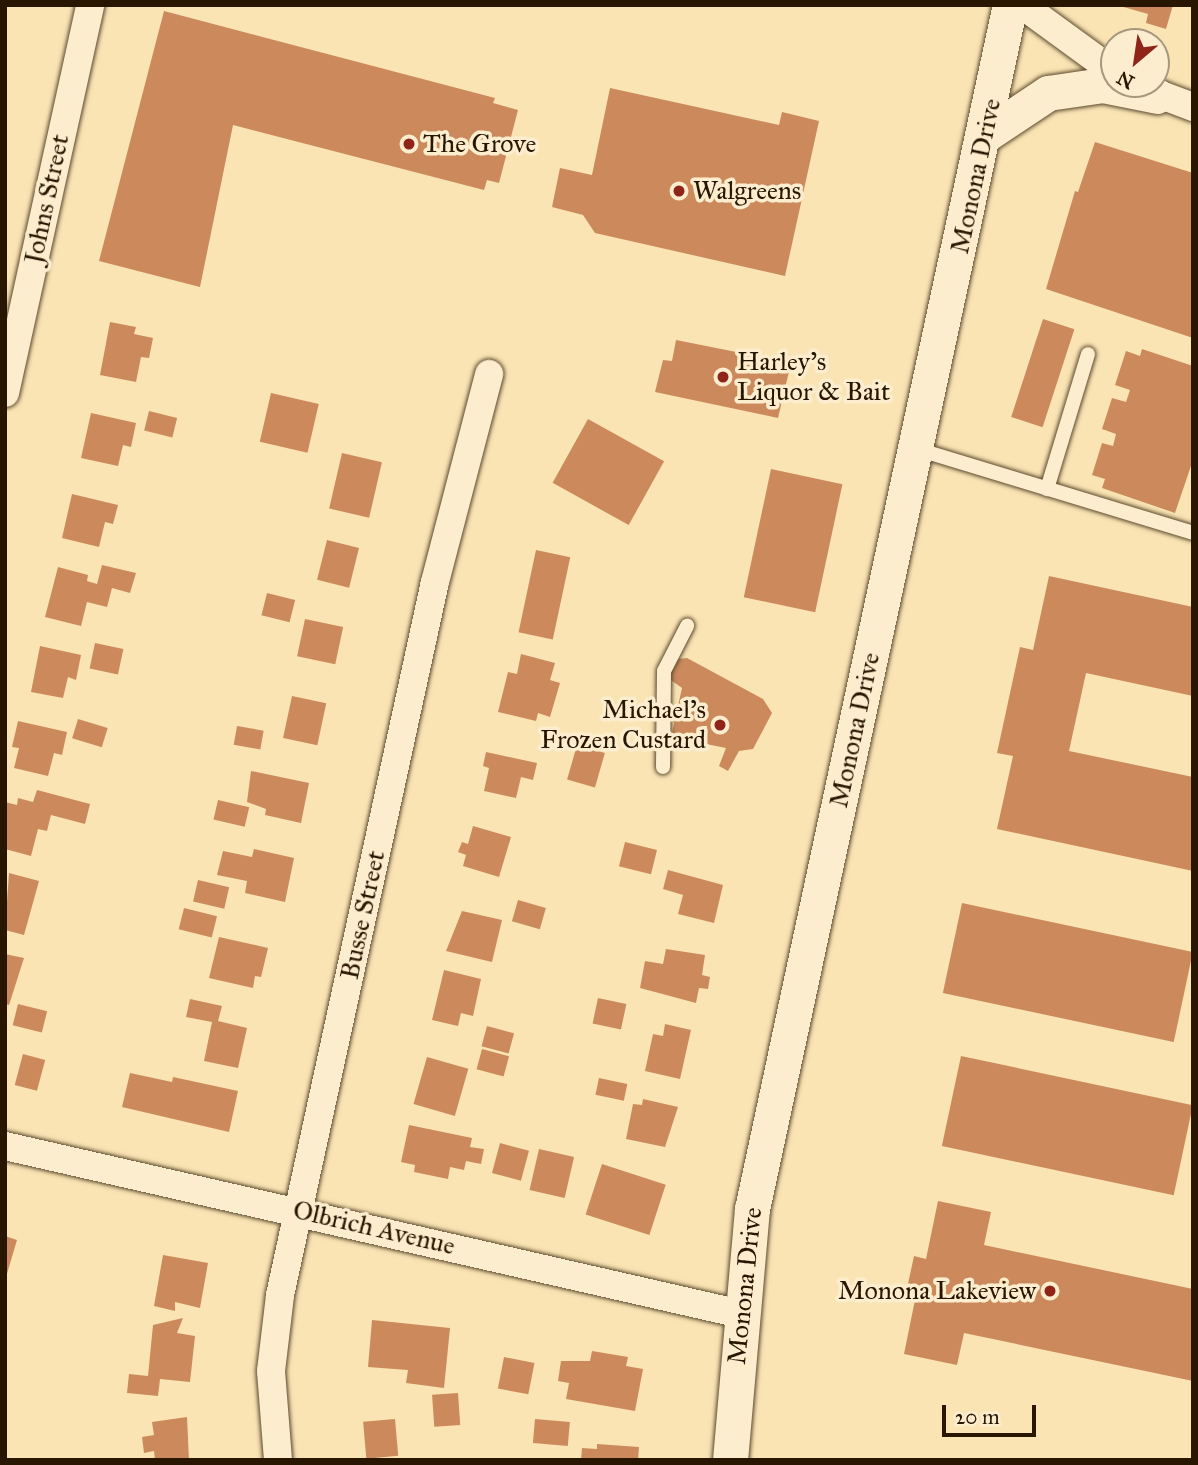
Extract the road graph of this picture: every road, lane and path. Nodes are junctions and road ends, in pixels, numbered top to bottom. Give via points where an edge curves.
1 (90, 5) edge
2 (1010, 5) edge
3 (1022, 5) edge
4 (1100, 62) edge
5 (1100, 86) edge
6 (1168, 98) edge
7 (1193, 107) edge
8 (985, 135) junction
9 (1088, 354) dead end
10 (489, 374) dead end
11 (5, 393) edge
12 (918, 449) junction
13 (1047, 489) junction
14 (1193, 533) edge
15 (687, 626) dead end
16 (663, 768) dead end
17 (5, 1146) edge
18 (299, 1211) junction
19 (741, 1314) junction
20 (278, 1460) edge
21 (730, 1460) edge

1 - 11 street, Johns Street
2 - 8 street, Monona Drive
3 - 4 street
5 - 8 street via 1048,93
6 - 7 street
8 - 12 street, Monona Drive
9 - 13 lane
10 - 18 street, Busse Street via 435,582
12 - 13 lane
12 - 19 street, Monona Drive via 752,1209
13 - 14 lane
15 - 16 lane via 664,671
17 - 18 street, Olbrich Avenue
18 - 19 street, Olbrich Avenue
18 - 20 street, Busse Street via 280,1294 271,1371
19 - 21 street, Monona Drive

